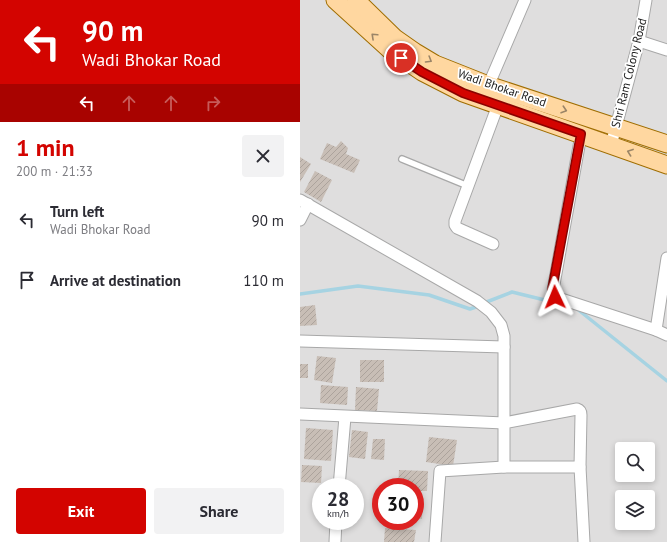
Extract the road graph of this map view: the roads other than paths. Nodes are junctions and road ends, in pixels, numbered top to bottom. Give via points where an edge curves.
1 (336, 0) edge
2 (356, 0) edge
3 (525, 0) edge
4 (646, 0) edge
5 (639, 41) junction
6 (667, 50) edge
7 (485, 92) junction
8 (498, 105) junction
9 (616, 127) junction
10 (581, 134) junction
11 (667, 144) edge
12 (611, 145) junction
13 (402, 159) dead end
14 (667, 165) edge
15 (468, 186) junction
16 (304, 202) edge
17 (300, 220) edge
18 (493, 244) dead end
19 (667, 258) edge
20 (656, 330) junction
21 (667, 335) edge
22 (300, 341) edge
23 (504, 347) junction
24 (300, 414) edge
25 (345, 417) junction
26 (504, 423) junction
27 (504, 467) junction
28 (580, 467) junction
29 (340, 478) edge
30 (335, 530) edge
31 (334, 542) edge
32 (435, 542) edge
33 (584, 542) edge

7 -> 1 main road, Wadi Bhokar Road via 463,93 422,72 390,51
2 -> 7 main road, Wadi Bhokar Road via 395,38
3 - 7 street
4 - 5 street, Shri Ram Colony Road
5 - 6 street, Shri Ram Colony Road
5 - 9 street, Shri Ram Colony Road
7 - 8 main road, Wadi Bhokar Road
7 -> 9 main road, Wadi Bhokar Road
8 - 10 main road, Wadi Bhokar Road
8 - 15 street
9 - 11 main road, Wadi Bhokar Road
9 - 12 street, Shri Ram Colony Road
10 - 12 main road, Wadi Bhokar Road
10 - 20 street via 553,294 555,297
14 -> 12 main road, Wadi Bhokar Road
13 - 15 lane
15 - 18 street via 455,225
16 - 17 street
16 - 23 street via 477,301 491,312 501,326
19 - 20 street
20 - 21 street
22 - 23 street
23 - 26 street
24 - 25 street
25 - 26 street
25 - 29 street
26 - 27 street
26 - 28 street via 579,409
27 - 28 street
27 - 32 street via 440,471
28 - 33 street
30 - 31 street

